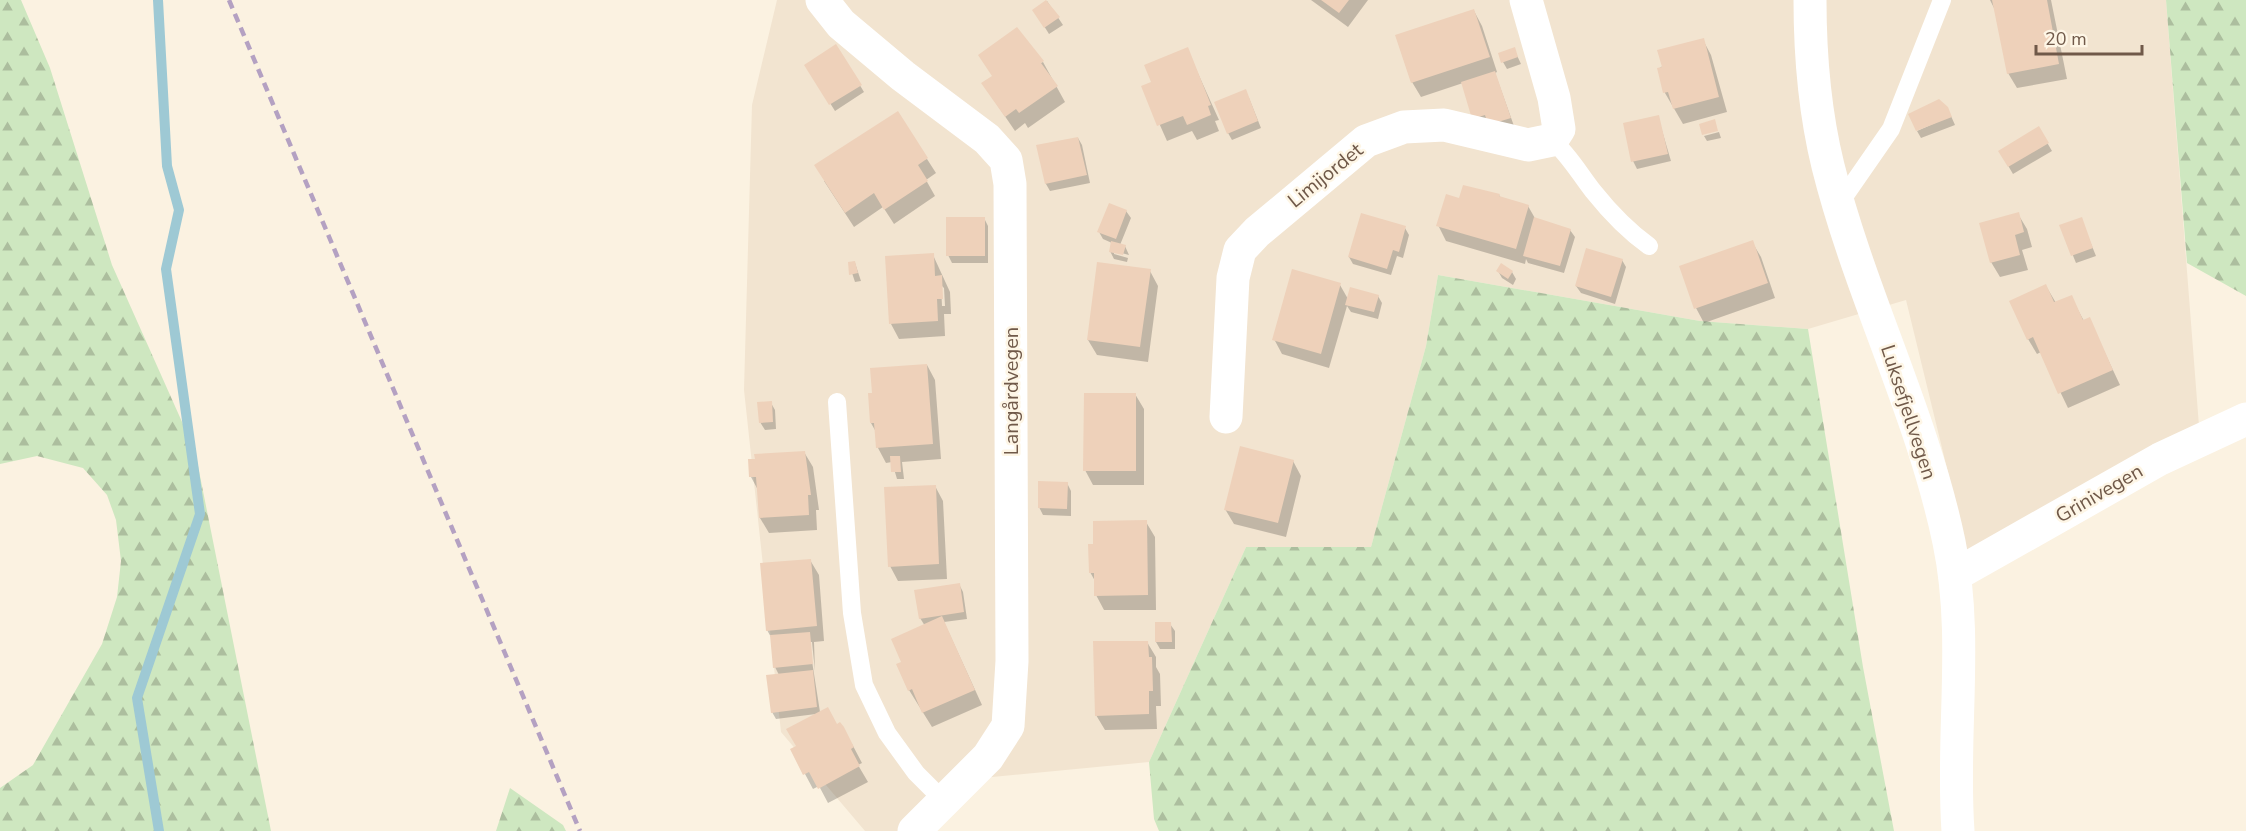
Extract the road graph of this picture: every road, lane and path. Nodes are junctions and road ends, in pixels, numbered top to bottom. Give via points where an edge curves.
1 (822, 0) edge
2 (1526, 0) edge
3 (1810, 0) edge
4 (1942, 0) edge
5 (1552, 140) junction
6 (1839, 204) junction
7 (1649, 246) dead end
8 (837, 402) dead end
9 (1226, 417) dead end
10 (2246, 419) edge
11 (1955, 575) junction
12 (944, 801) junction
13 (914, 831) edge
14 (1958, 831) edge

1 - 12 street, Langårdvegen via 841,24 987,139 1006,160 1009,176 1012,661 1008,726 988,757
2 - 5 street via 1554,98 1559,129
3 - 6 street, Luksefjellvegen via 1819,120
4 - 6 lane via 1891,129
5 - 7 lane via 1568,154 1632,234
5 - 9 street, Limijordet via 1528,145 1444,125 1404,127 1366,141 1264,225 1240,250 1233,278
6 - 11 street, Luksefjellvegen via 1930,473
8 - 12 lane via 852,614 864,686 887,733 916,773
10 - 11 street, Grinivegen via 2160,459
11 - 14 street, Luksefjellvegen via 1960,648
12 - 13 street, Langårdvegen

